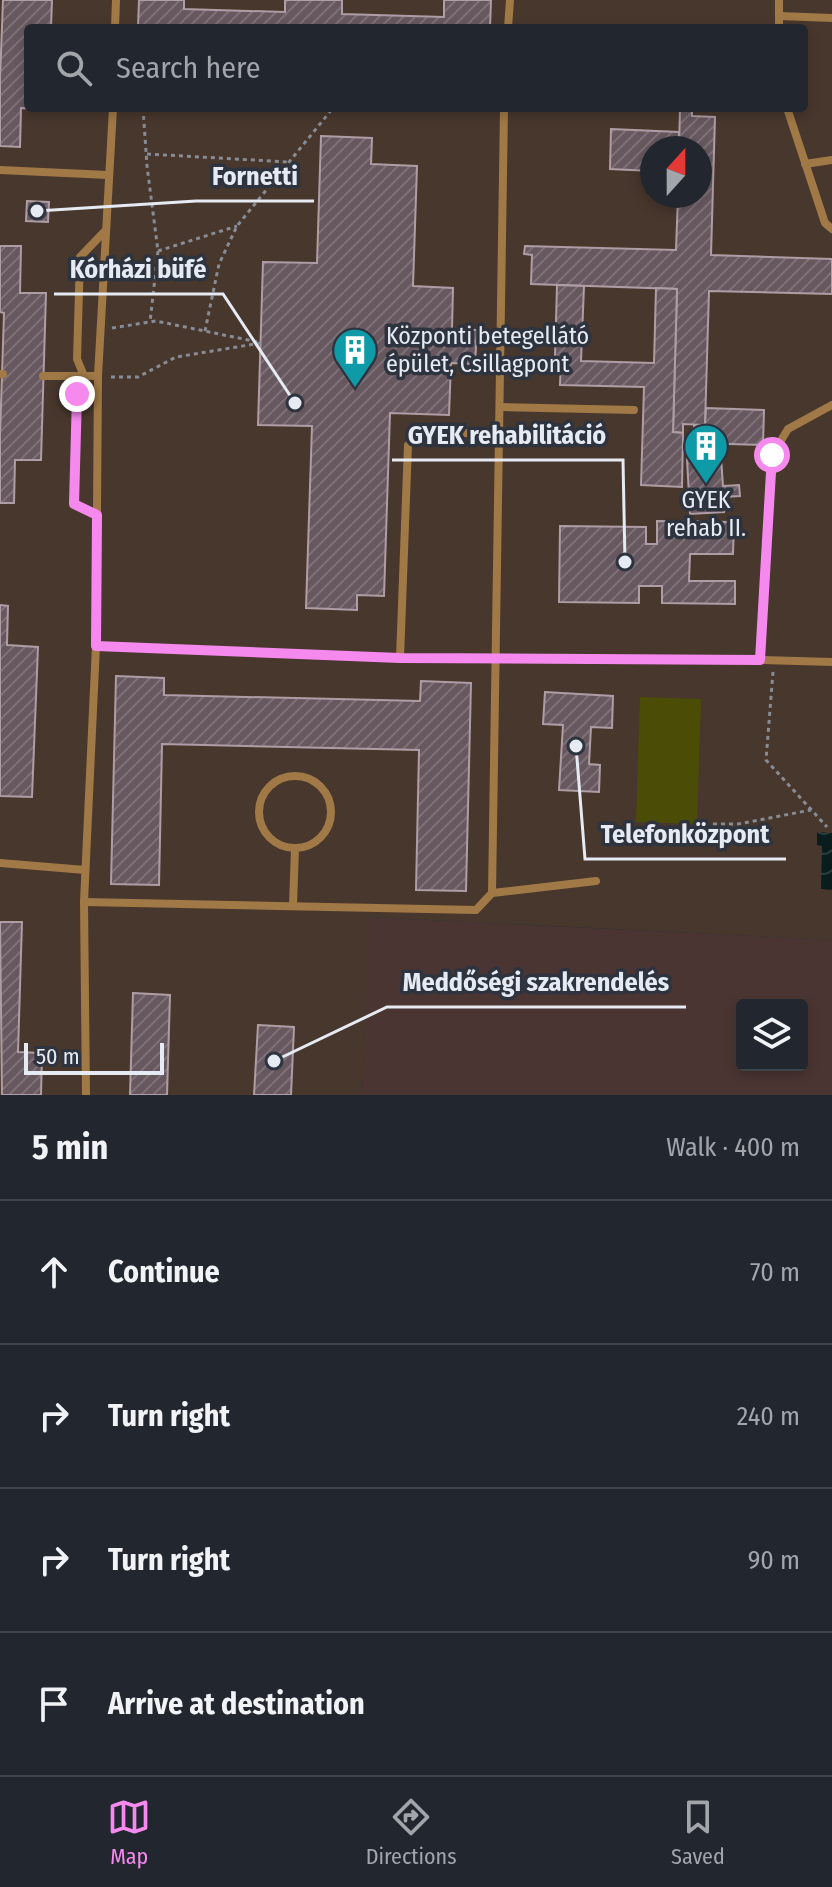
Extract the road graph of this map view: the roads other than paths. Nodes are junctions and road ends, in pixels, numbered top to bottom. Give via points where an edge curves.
1 (116, 0) edge
2 (510, 0) edge
3 (779, 0) edge
4 (779, 16) junction
5 (832, 18) edge
6 (115, 24) edge
7 (508, 24) edge
8 (779, 24) edge
9 (113, 112) edge
10 (504, 112) edge
11 (788, 112) edge
12 (832, 160) edge
13 (805, 164) junction
14 (0, 170) edge
15 (108, 175) junction
16 (832, 229) edge
17 (106, 230) junction
18 (43, 376) dead end
19 (84, 376) junction
20 (98, 376) junction
21 (832, 405) edge
22 (500, 407) junction
23 (634, 410) dead end
24 (500, 434) junction
25 (97, 515) junction
26 (96, 646) junction
27 (400, 658) junction
28 (497, 659) junction
29 (760, 660) junction
30 (832, 662) edge
31 (295, 848) junction
32 (0, 863) edge
33 (85, 870) junction
34 (596, 881) dead end
35 (492, 893) junction
36 (84, 902) junction
37 (293, 906) junction
38 (86, 1095) edge

1 - 6 lane
2 - 7 lane
3 - 4 lane
4 - 5 lane
4 - 8 lane
9 - 15 lane
10 - 22 lane
11 - 13 lane
12 - 13 lane
13 - 16 lane via 825,223
14 - 15 lane
15 - 17 lane
17 - 19 lane via 80,257 77,359
17 - 20 lane
18 - 19 lane
19 - 20 lane
19 - 25 lane via 77,394 74,504
20 - 25 lane
21 - 29 lane via 788,429 772,455
22 - 23 lane
22 - 24 lane
24 - 27 lane via 428,432 408,445
24 - 28 lane
25 - 26 lane
26 - 27 lane
26 - 33 lane
27 - 28 lane
28 - 29 lane
28 - 35 lane
29 - 30 lane
31 - 31 lane via 318,839 330,818 330,805 318,784 295,776 274,783 260,801 259,812 266,833
31 - 37 lane
32 - 33 lane
33 - 36 lane
34 - 35 lane
35 - 37 lane via 476,910
36 - 37 lane
36 - 38 lane

